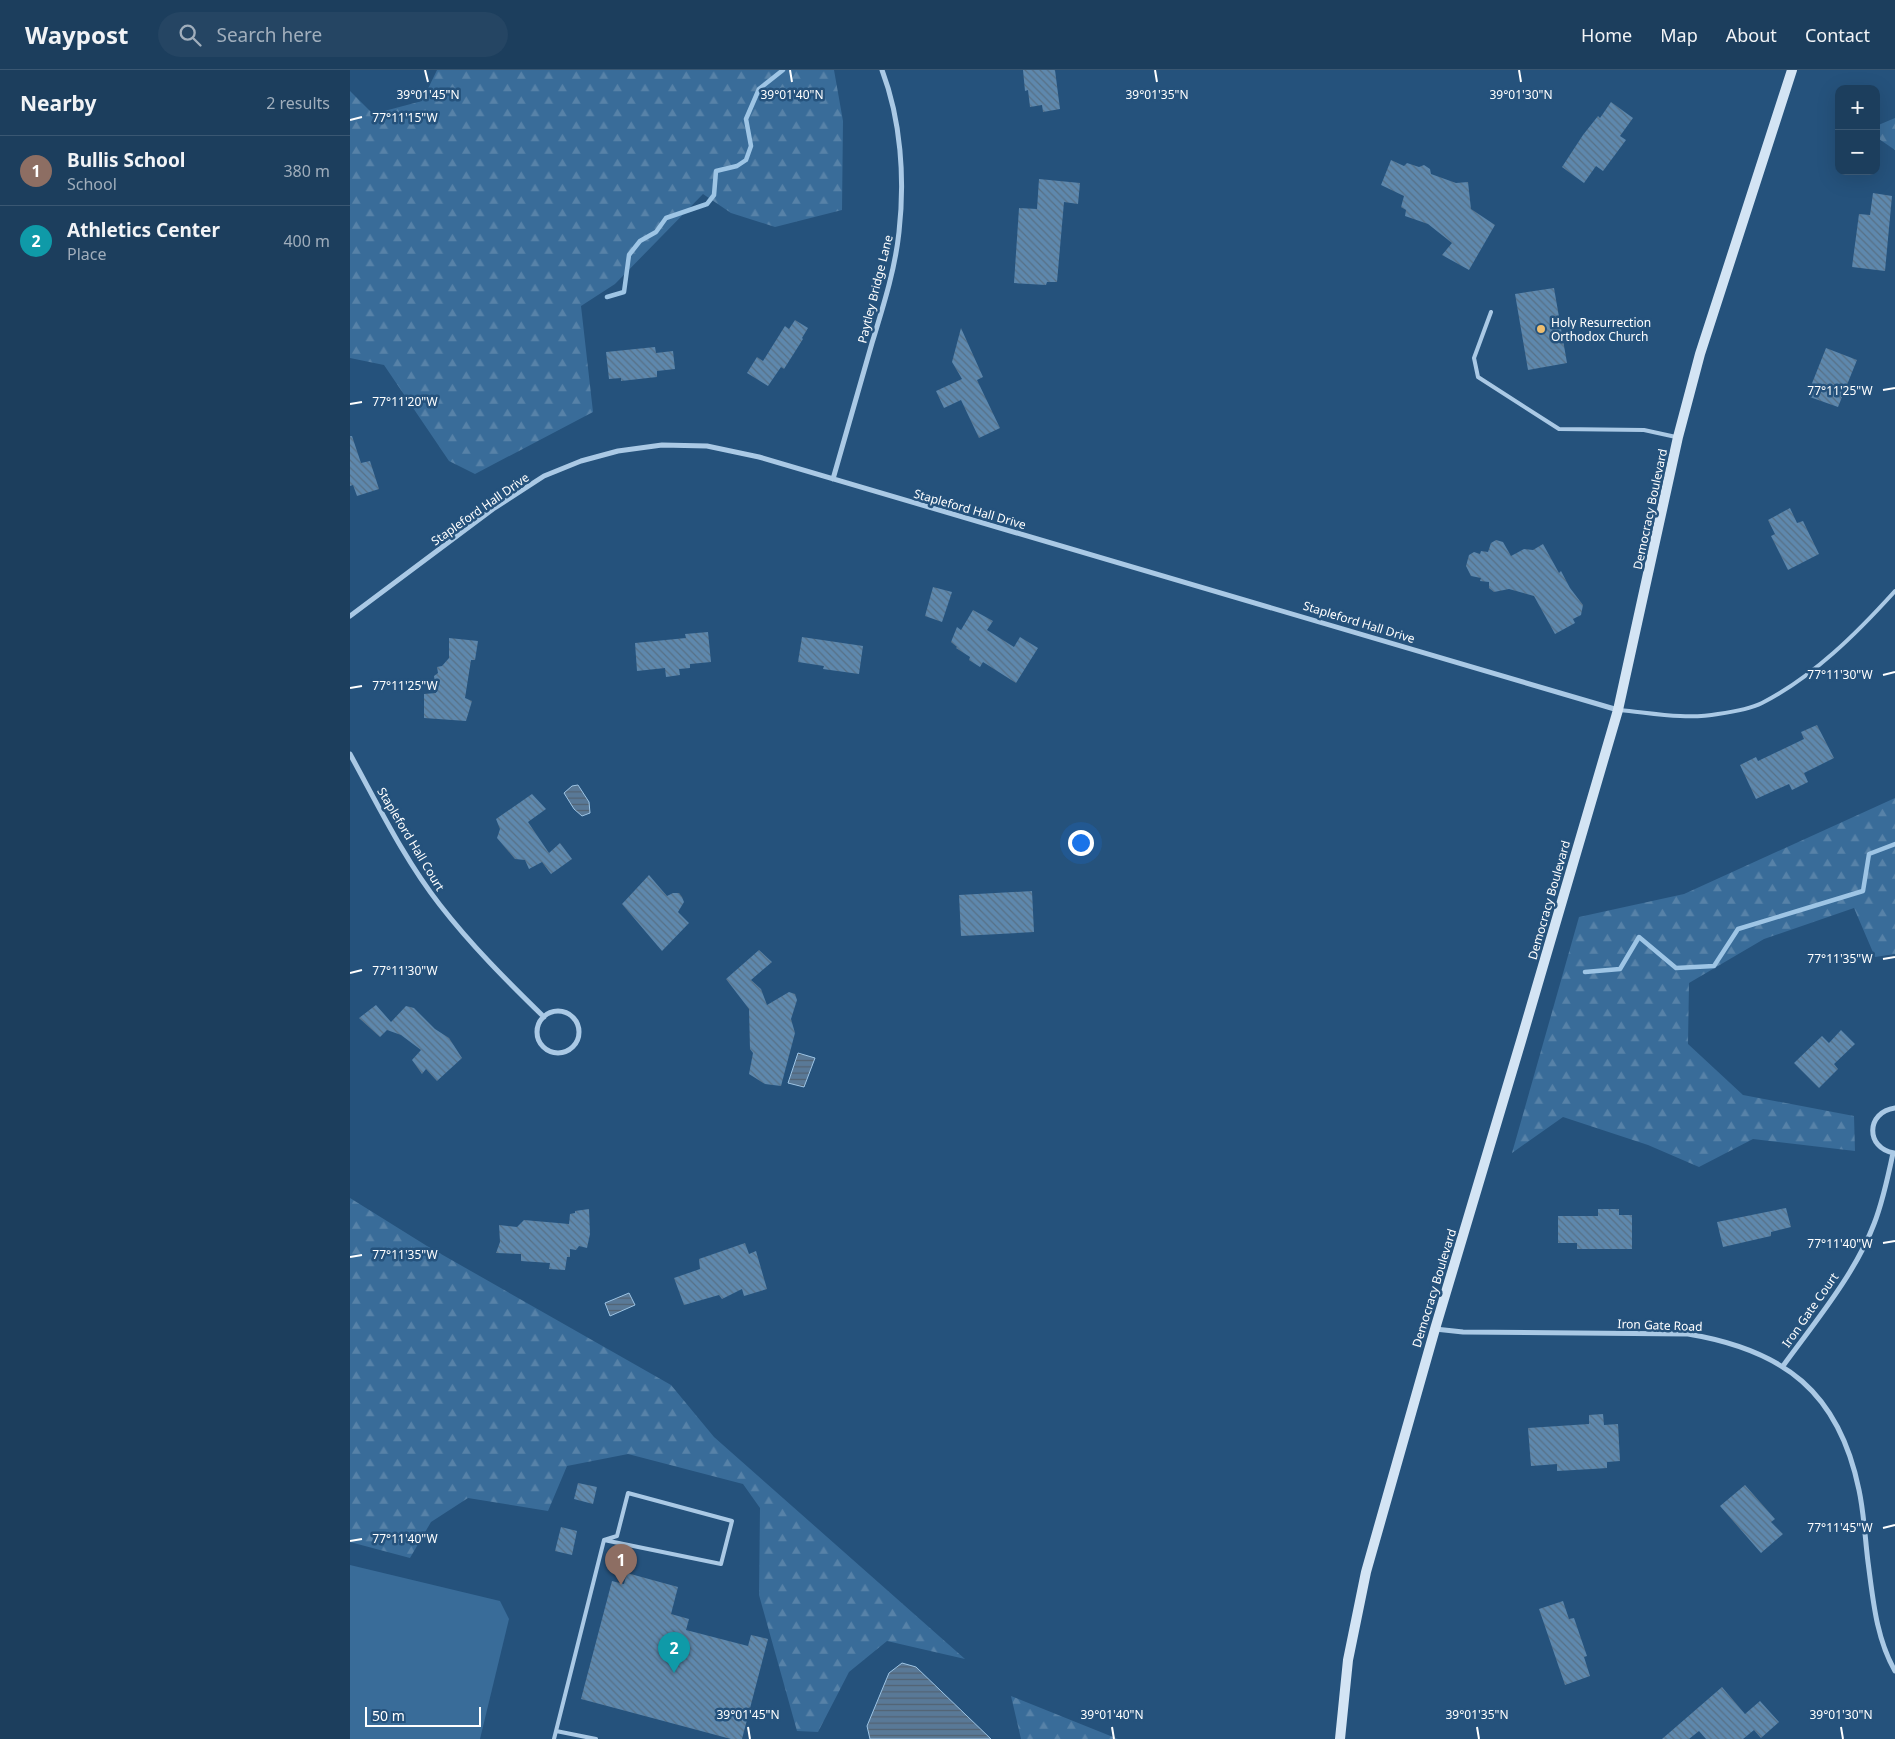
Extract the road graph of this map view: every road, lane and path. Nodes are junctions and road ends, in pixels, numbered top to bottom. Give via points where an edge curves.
1 (882, 70) edge
2 (1792, 70) edge
3 (1490, 312) dead end
4 (1678, 437) junction
5 (833, 479) junction
6 (1895, 591) edge
7 (350, 616) edge
8 (1618, 710) junction
9 (350, 754) edge
10 (544, 1017) junction
11 (1895, 1108) edge
12 (1894, 1153) edge
13 (1435, 1329) junction
14 (1783, 1366) junction
15 (604, 1540) junction
16 (1895, 1671) edge
17 (556, 1731) junction
18 (554, 1739) edge
19 (596, 1739) edge
20 (1340, 1739) edge

1 - 5 street, Paytley Bridge Lane via 895,116 900,159 899,232 892,274
2 - 4 main road, Democracy Boulevard via 1700,354
3 - 4 lane via 1474,358 1478,377 1559,429 1644,430
4 - 8 main road, Democracy Boulevard
5 - 7 street, Stapleford Hall Drive via 759,457 707,446 662,445 618,450 544,476 493,509
5 - 8 street, Stapleford Hall Drive
6 - 8 lane via 1833,654 1761,704 1717,715 1682,716
8 - 13 main road, Democracy Boulevard
9 - 10 street, Stapleford Hall Court via 414,867 439,904 467,938
10 - 10 street via 537,1034 542,1046 560,1053 574,1046 578,1029 573,1018 562,1011
11 - 12 street, Iron Gate Court via 1881,1113 1872,1128 1878,1145
12 - 14 street, Iron Gate Court via 1881,1204 1863,1248
13 - 14 street, Iron Gate Road via 1688,1334 1737,1344
13 - 20 main road, Democracy Boulevard via 1366,1572 1348,1660
14 - 16 street, Iron Gate Road via 1823,1401 1849,1456 1859,1490 1880,1635
15 - 15 lane via 617,1536 628,1493 732,1521 721,1564
15 - 17 lane
17 - 18 lane
17 - 19 lane

